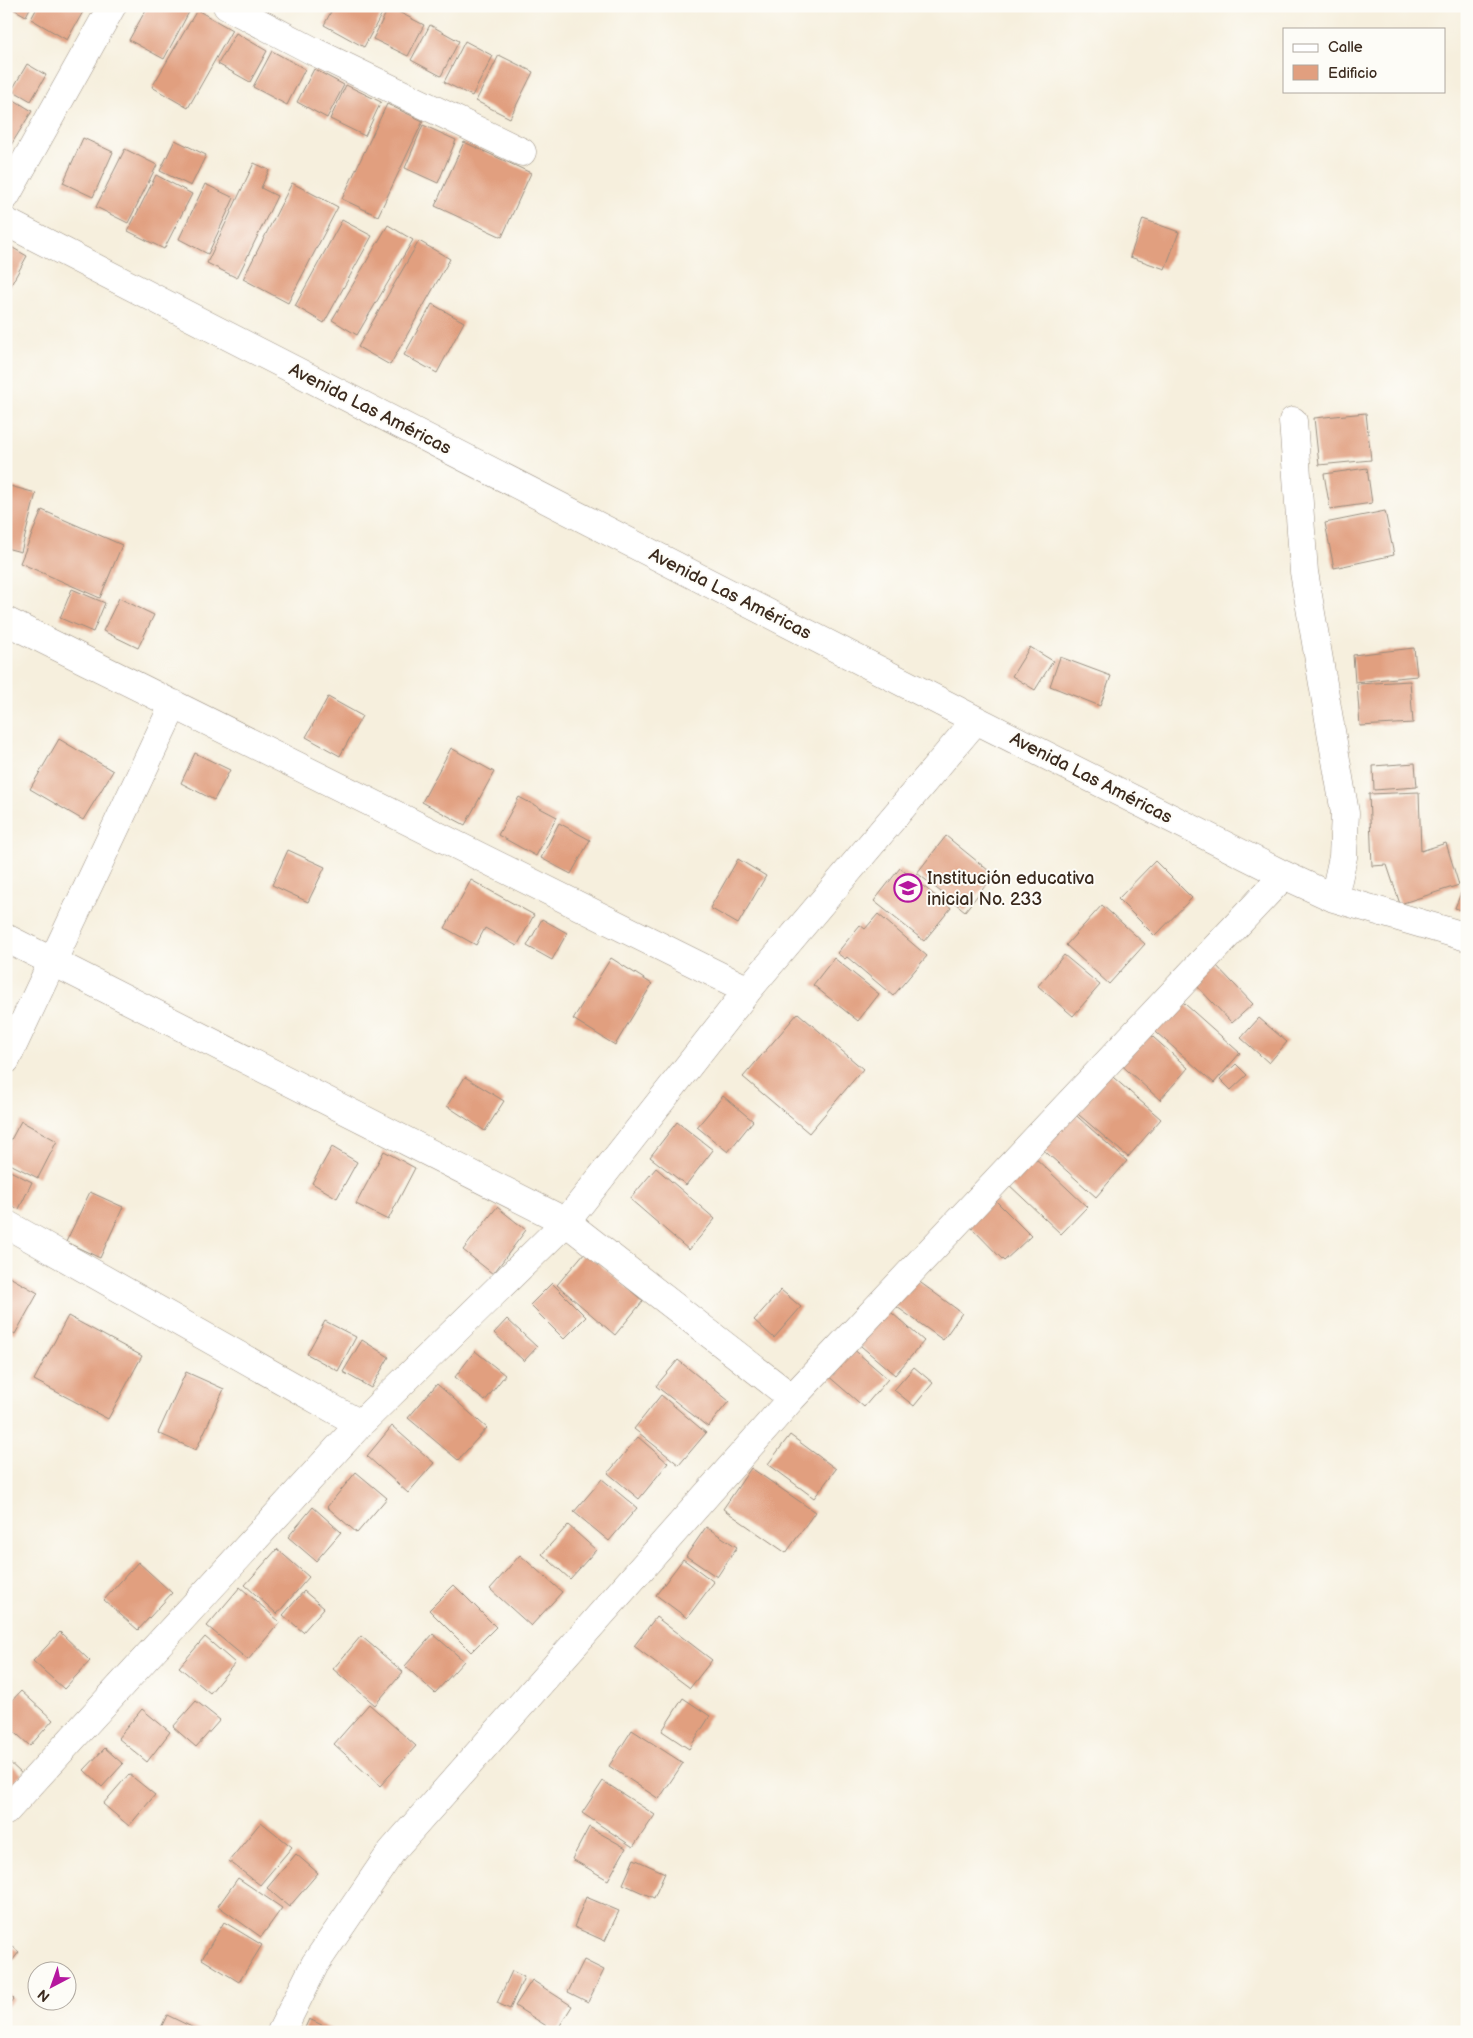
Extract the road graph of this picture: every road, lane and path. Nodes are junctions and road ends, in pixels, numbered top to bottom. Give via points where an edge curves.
1 (112, 6) edge
2 (228, 6) edge
3 (522, 152) dead end
4 (6, 196) edge
5 (6, 222) edge
6 (1292, 421) dead end
7 (6, 621) edge
8 (174, 704) junction
9 (976, 720) junction
10 (1284, 875) junction
11 (1334, 898) junction
12 (1467, 937) edge
13 (6, 938) edge
14 (52, 962) junction
15 (748, 990) junction
16 (6, 1060) edge
17 (566, 1222) junction
18 (6, 1224) edge
19 (792, 1398) junction
20 (360, 1424) junction
21 (6, 1811) edge
22 (281, 2032) edge

1 - 4 street
2 - 3 street via 315,52
5 - 9 street, Avenida Las Américas
6 - 11 street via 1304,572 1345,813 1343,857
7 - 8 street
8 - 14 street
8 - 15 street
9 - 10 street, Avenida Las Américas
9 - 15 street
10 - 11 street, Avenida Las Américas
10 - 19 street
11 - 12 street, Avenida Las Américas
13 - 14 street
14 - 16 street
14 - 17 street
15 - 17 street
17 - 19 street
17 - 20 street
18 - 20 street
19 - 22 street via 392,1851 315,1964
20 - 21 street

